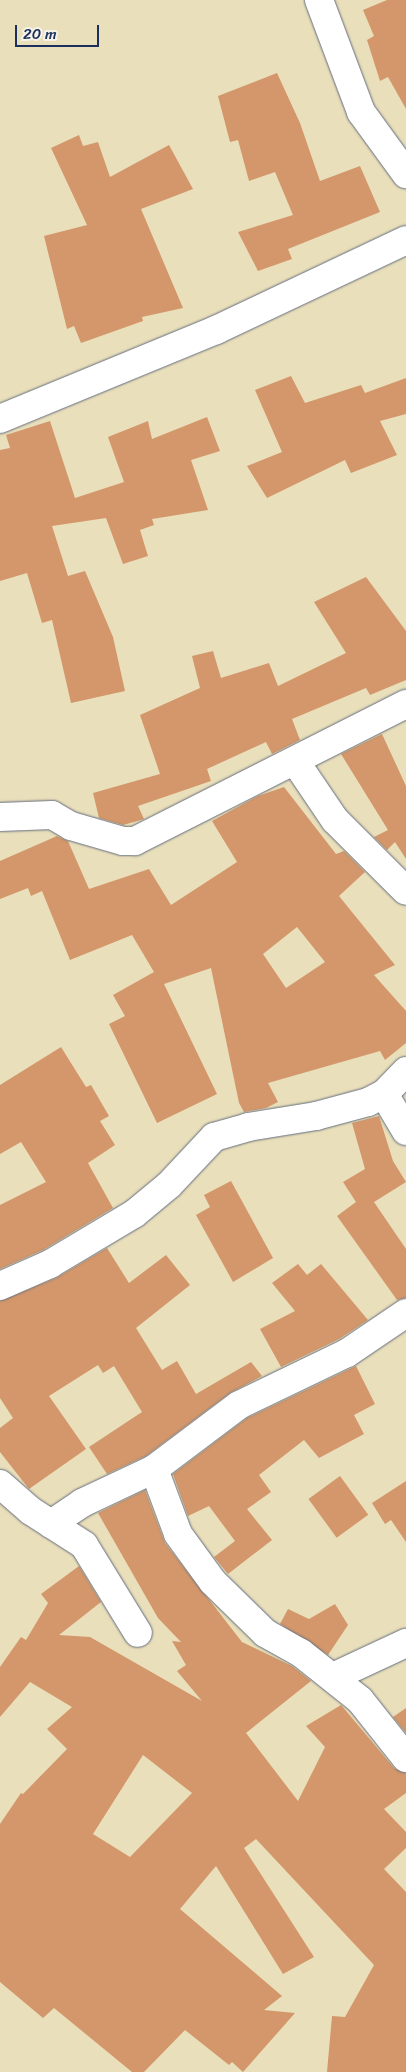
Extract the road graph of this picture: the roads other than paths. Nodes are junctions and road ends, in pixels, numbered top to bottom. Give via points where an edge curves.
1 (319, 0) edge
2 (406, 174) edge
3 (406, 240) edge
4 (0, 419) edge
5 (406, 704) edge
6 (295, 761) junction
7 (0, 817) edge
8 (406, 891) edge
9 (406, 1072) edge
10 (384, 1094) junction
11 (406, 1131) edge
12 (0, 1286) edge
13 (406, 1313) edge
14 (154, 1468) junction
15 (0, 1484) edge
16 (51, 1524) junction
17 (138, 1633) dead end
18 (406, 1643) edge
19 (333, 1677) junction
20 (406, 1758) edge

1 - 2 street via 361,112
3 - 4 street via 216,330
5 - 6 street
6 - 7 street via 135,841 123,841 71,826 52,815
6 - 8 street via 335,820
9 - 10 street
10 - 11 street
10 - 12 street via 368,1102 316,1116 248,1127 214,1137 169,1184 134,1214 50,1264
13 - 14 street via 347,1353 239,1405
14 - 16 street via 82,1504
14 - 19 street via 178,1534 213,1582 265,1633
15 - 16 street
16 - 17 street via 84,1546
18 - 19 street
19 - 20 street via 360,1700

